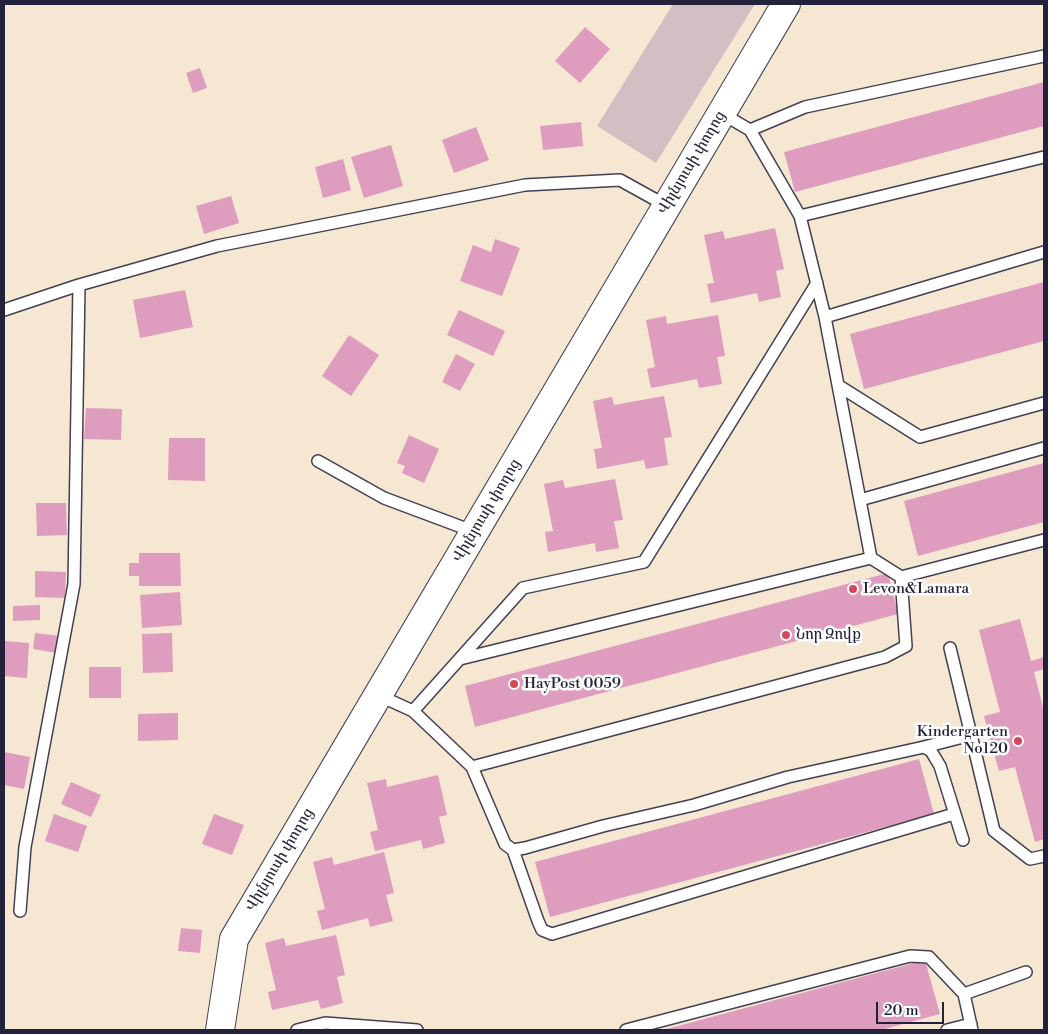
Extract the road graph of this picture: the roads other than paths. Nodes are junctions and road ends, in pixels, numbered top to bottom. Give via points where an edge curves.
1 (786, 4) edge
2 (1044, 56) edge
3 (721, 113) junction
4 (750, 130) junction
5 (1044, 156) edge
6 (667, 206) junction
7 (800, 216) junction
8 (1044, 252) edge
9 (817, 283) junction
10 (79, 285) junction
11 (4, 310) edge
12 (825, 317) junction
13 (839, 386) junction
14 (1044, 403) edge
15 (1044, 448) edge
16 (318, 461) dead end
17 (860, 500) junction
18 (474, 532) junction
19 (1044, 540) edge
20 (871, 558) junction
21 (902, 577) junction
22 (950, 648) dead end
23 (460, 659) junction
24 (378, 695) junction
25 (413, 711) junction
26 (971, 734) junction
27 (924, 748) junction
28 (472, 768) junction
29 (954, 814) junction
30 (963, 840) dead end
31 (513, 850) junction
32 (1044, 856) edge
33 (20, 911) dead end
34 (1026, 972) dead end
35 (964, 994) junction
36 (971, 1027) edge
37 (220, 1030) edge
38 (297, 1030) edge
39 (417, 1030) edge
40 (626, 1030) edge
41 (947, 1030) edge

1 - 3 street, Վիլնյուսի փողոց
2 - 4 lane via 805,107
3 - 4 lane
3 - 6 street, Վիլնյուսի փողոց
4 - 7 lane
5 - 7 lane
6 - 10 lane via 620,180 525,185 217,246
6 - 18 street, Վիլնյուսի փողոց
7 - 9 lane
8 - 12 lane
9 - 12 lane
9 - 23 lane via 644,562 523,588
10 - 11 lane
10 - 33 lane via 74,584 25,847
12 - 13 lane
13 - 14 lane via 920,437
13 - 17 lane
15 - 17 lane
16 - 18 lane via 384,498
17 - 20 lane
18 - 24 street, Վիլնյուսի փողոց
19 - 21 lane
20 - 21 lane
20 - 23 lane
21 - 28 lane via 906,646 885,657
22 - 26 lane
23 - 25 lane
24 - 25 lane
24 - 37 street, Վիլնյուսի փողոց via 234,939
25 - 28 lane
26 - 27 lane
26 - 32 lane via 994,831 1030,859
27 - 29 lane via 931,751 940,766
27 - 31 lane via 788,777 694,805
28 - 31 lane via 505,844
29 - 30 lane
29 - 31 lane via 552,934 542,930
34 - 35 lane
35 - 36 lane
35 - 40 lane via 929,957 910,956
36 - 41 lane
38 - 39 lane via 325,1023

